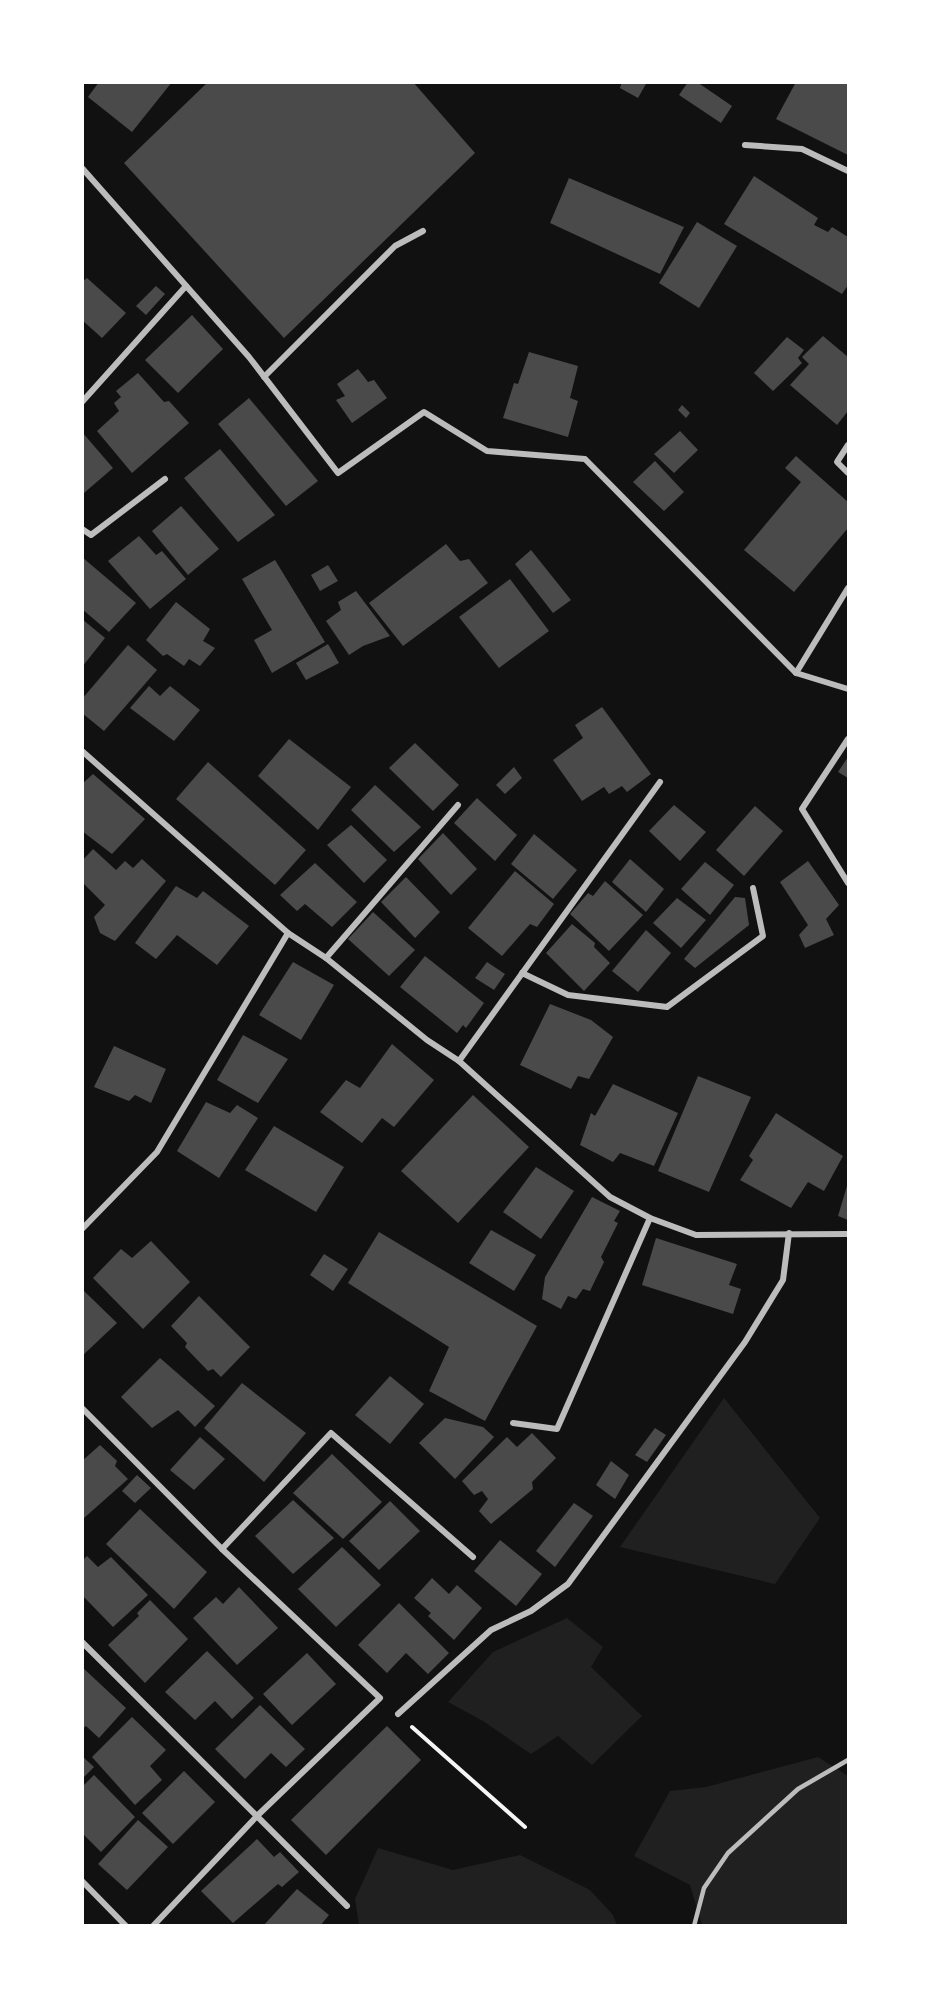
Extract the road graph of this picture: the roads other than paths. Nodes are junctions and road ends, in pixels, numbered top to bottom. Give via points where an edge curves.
1 (745, 145) dead end
2 (82, 168) edge
3 (849, 171) edge
4 (423, 231) dead end
5 (186, 286) junction
6 (264, 377) junction
7 (82, 402) edge
8 (849, 445) edge
9 (849, 473) edge
10 (165, 479) dead end
11 (82, 528) edge
12 (849, 588) edge
13 (796, 673) junction
14 (849, 689) edge
15 (849, 739) edge
16 (82, 752) edge
17 (660, 782) dead end
18 (458, 805) dead end
19 (849, 883) edge
20 (753, 888) dead end
21 (288, 933) junction
22 (326, 958) junction
23 (522, 973) junction
24 (459, 1061) junction
25 (650, 1218) junction
26 (82, 1228) edge
27 (789, 1233) junction
28 (849, 1234) edge
29 (82, 1408) edge
30 (513, 1423) dead end
31 (222, 1549) junction
32 (473, 1557) dead end
33 (82, 1642) edge
34 (398, 1714) road end
35 (849, 1760) edge
36 (258, 1815) junction
37 (82, 1881) edge
38 (348, 1906) dead end
39 (126, 1926) edge
40 (153, 1926) edge
41 (693, 1926) edge

1 - 3 street via 802,149
2 - 5 street
4 - 6 street via 395,246
5 - 6 street
5 - 7 street
6 - 13 street via 338,473 424,412 487,451 585,459
8 - 9 street via 837,462
10 - 11 street via 91,535
12 - 13 street
13 - 14 street
15 - 19 street via 802,809
16 - 21 street
17 - 23 street
18 - 22 street
20 - 23 street via 763,936 667,1007 568,995
21 - 22 street
21 - 26 street via 157,1152
22 - 24 street
23 - 24 street
24 - 25 street via 610,1197
25 - 27 street via 696,1235
25 - 30 street via 557,1429
27 - 28 street
27 - 34 street via 783,1280 745,1342 568,1584 531,1611 491,1630
29 - 31 street
31 - 32 street via 331,1433
31 - 36 street via 380,1698
33 - 36 street
35 - 41 lane via 798,1789 728,1853 704,1888
36 - 38 street
36 - 40 street
37 - 39 street

